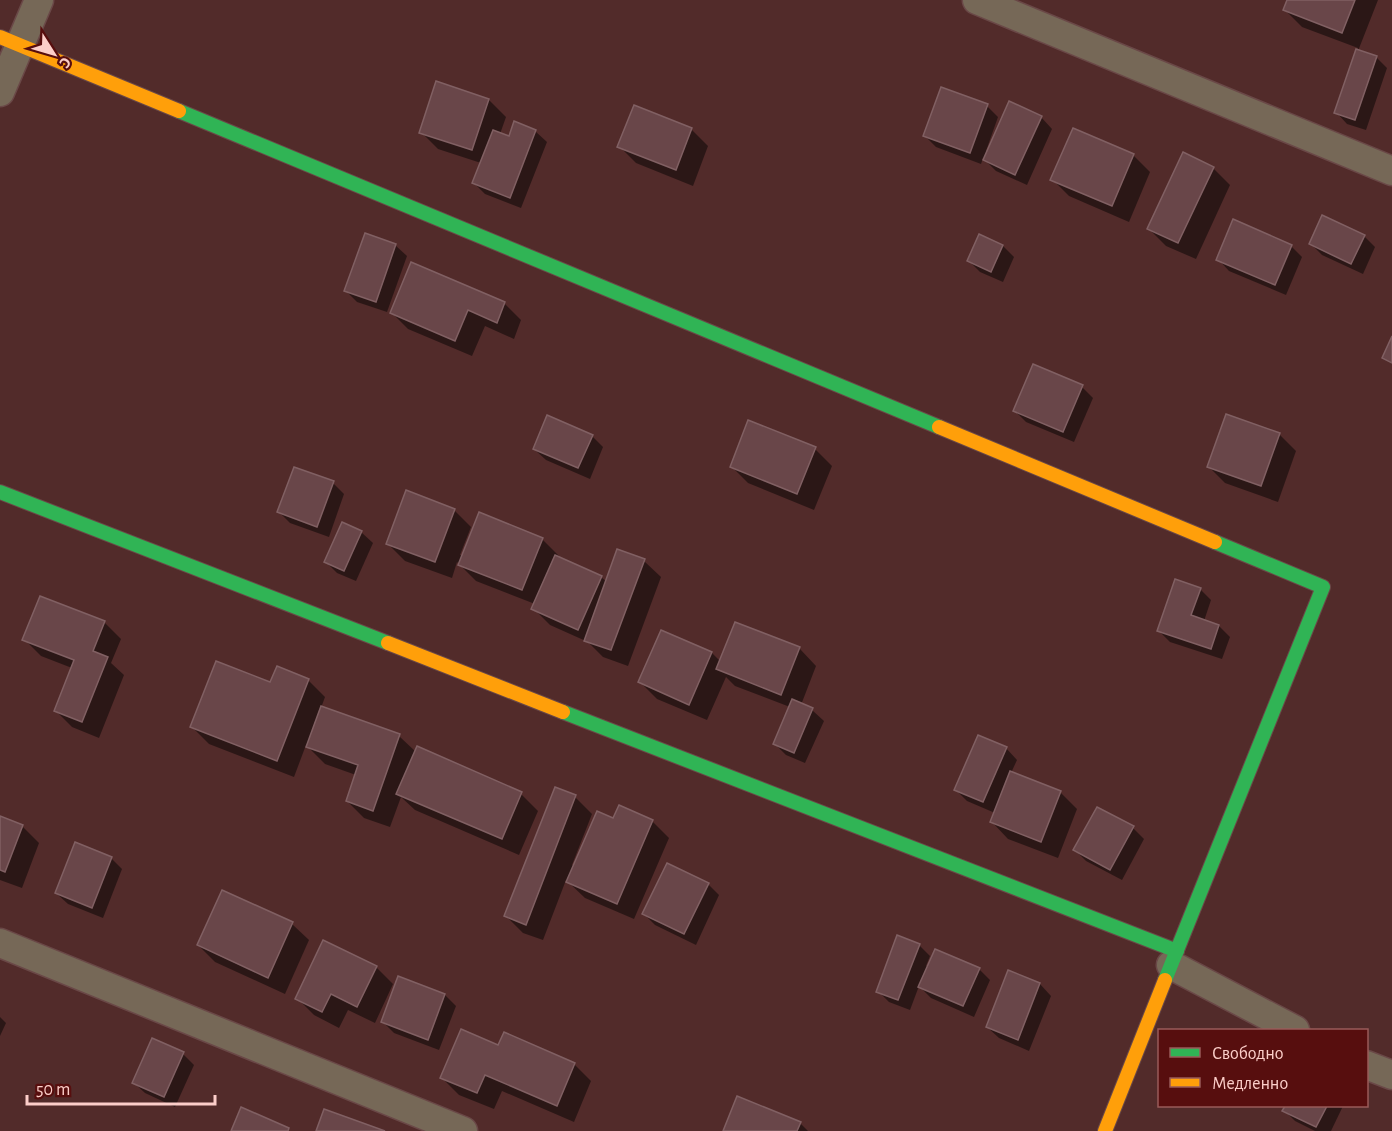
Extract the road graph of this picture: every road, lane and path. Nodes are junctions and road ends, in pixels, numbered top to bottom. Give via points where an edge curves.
1 (39, 0) edge
2 (977, 0) edge
3 (10, 41) edge
4 (0, 92) edge
5 (1392, 171) edge
6 (0, 492) edge
7 (0, 943) edge
8 (1174, 958) junction
9 (1293, 1029) edge
10 (1368, 1066) edge
11 (1392, 1075) edge
12 (463, 1131) edge
13 (1105, 1131) edge

1 - 3 street
2 - 5 street
3 - 4 street
3 - 8 street via 1323,587
6 - 8 street
7 - 12 street
8 - 9 street
8 - 13 street
10 - 11 street

